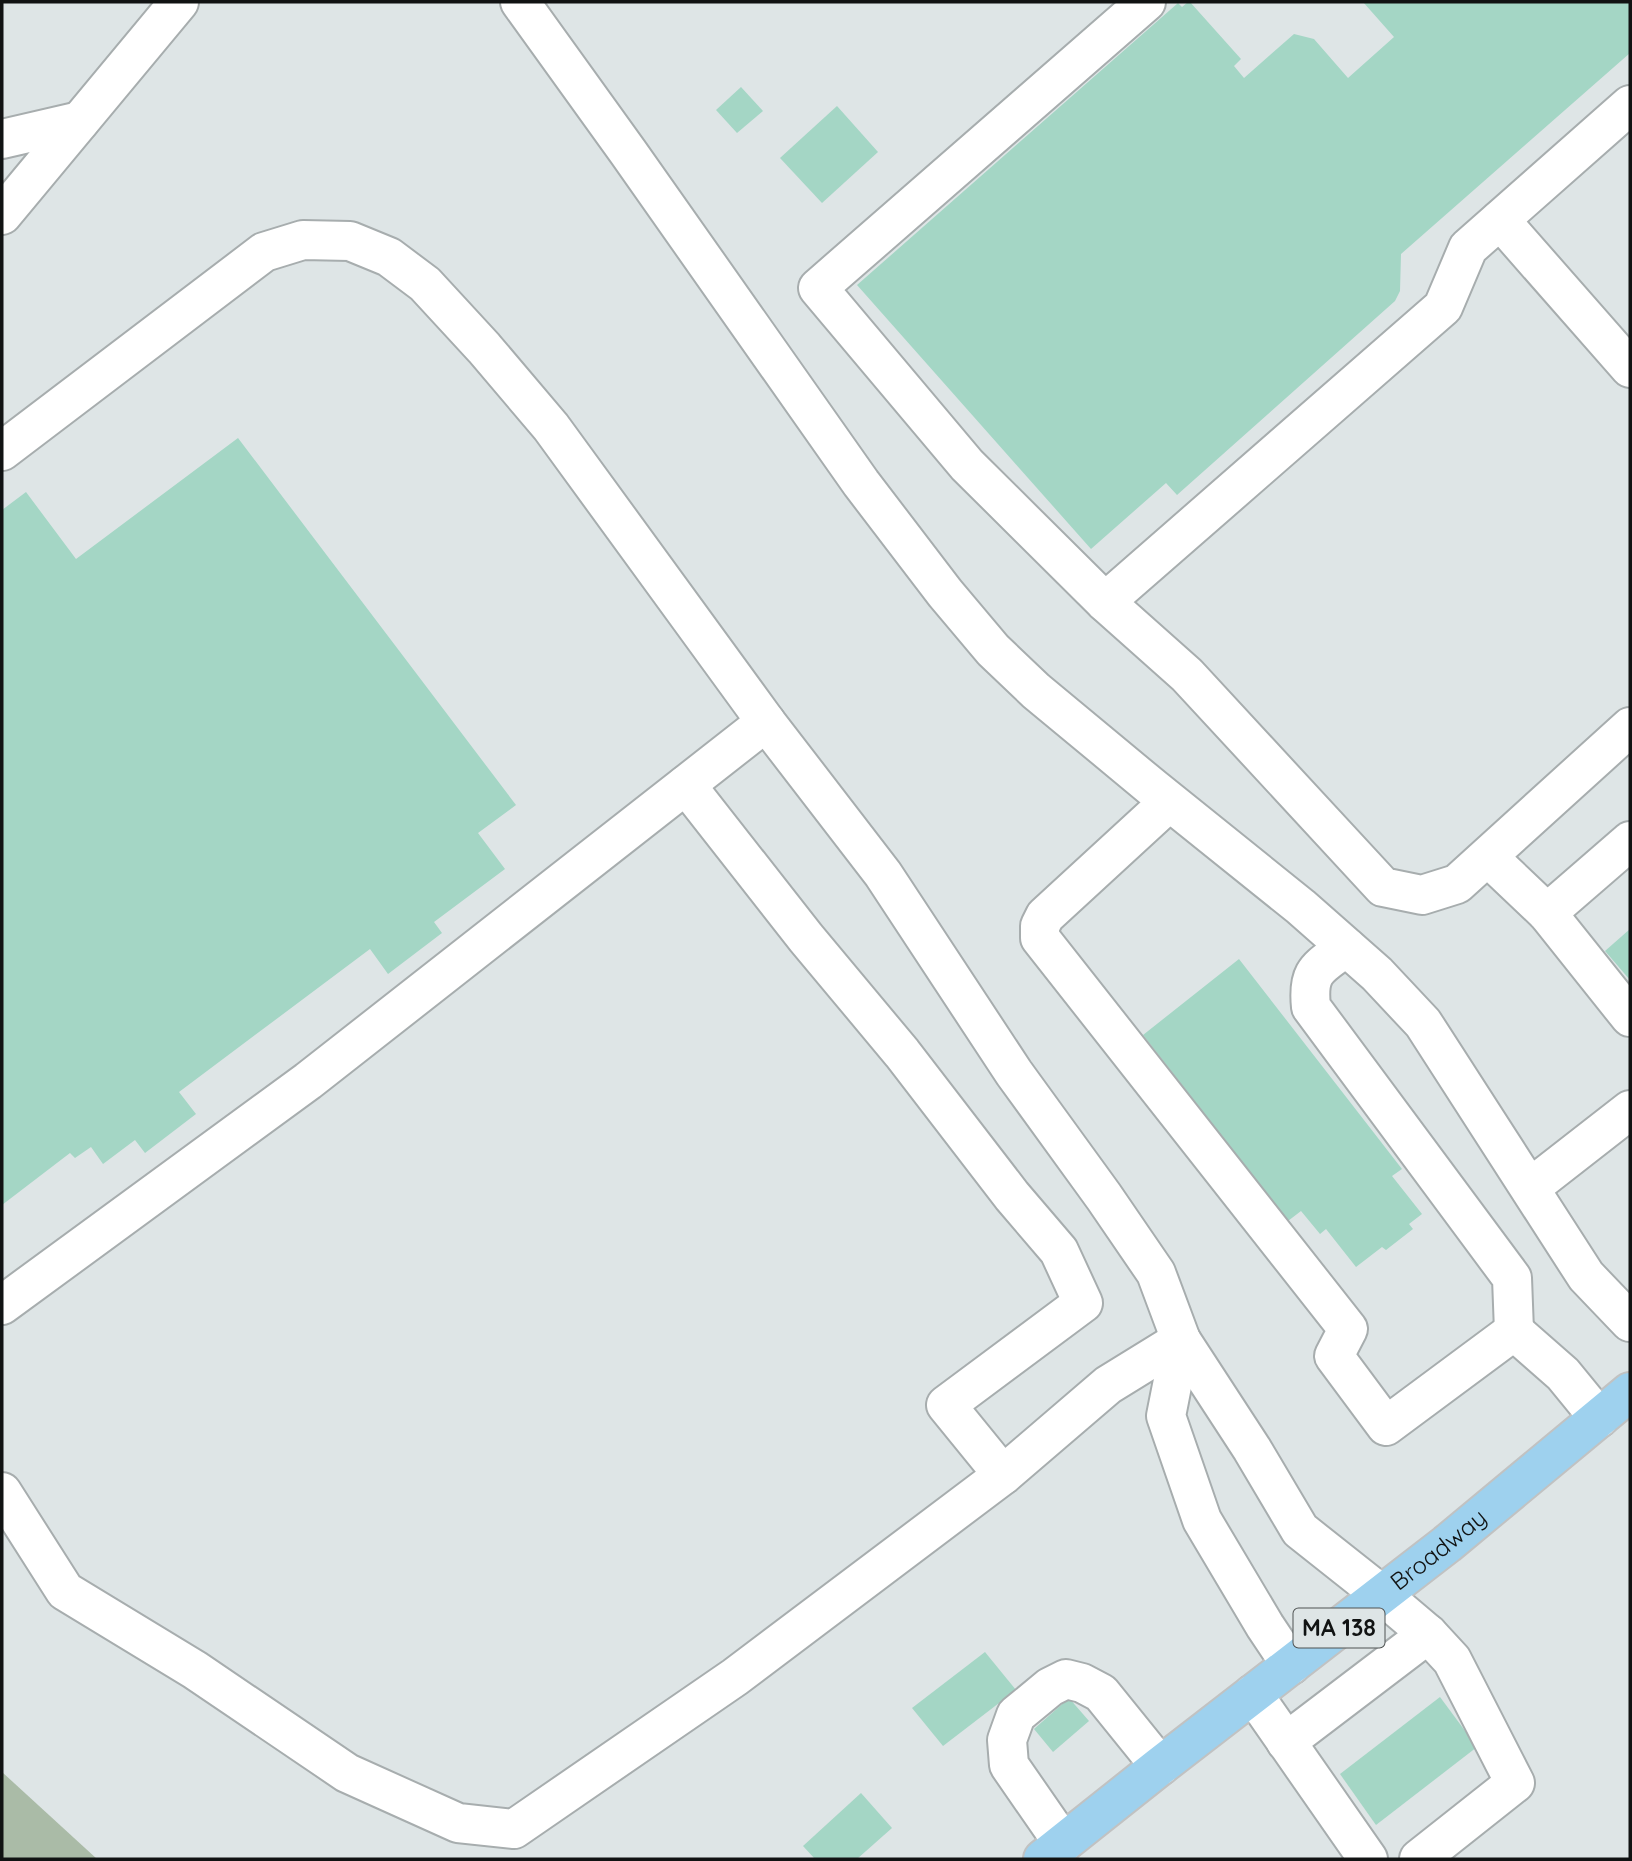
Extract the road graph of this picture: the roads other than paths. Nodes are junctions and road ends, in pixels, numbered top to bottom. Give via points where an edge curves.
1 (179, 2) edge
2 (520, 2) edge
3 (1146, 2) edge
4 (1630, 105) edge
5 (80, 121) junction
6 (2, 139) edge
7 (2, 215) edge
8 (1500, 219) junction
9 (1630, 368) edge
10 (2, 451) edge
11 (1105, 602) junction
12 (766, 722) junction
13 (1630, 727) edge
14 (686, 785) junction
15 (1169, 802) junction
16 (1630, 841) edge
17 (1488, 857) junction
18 (1547, 912) junction
19 (1346, 947) junction
20 (1630, 1017) edge
21 (1630, 1110) edge
22 (1530, 1188) junction
23 (2, 1306) edge
24 (1630, 1322) edge
25 (1514, 1332) junction
26 (1181, 1340) junction
27 (1630, 1392) edge
28 (1599, 1418) junction
29 (1003, 1475) junction
30 (2, 1492) edge
31 (1382, 1595) junction
32 (1428, 1634) junction
33 (1291, 1665) junction
34 (1253, 1694) junction
35 (1286, 1742) junction
36 (1160, 1766) junction
37 (1053, 1851) edge
38 (1368, 1859) edge
39 (1419, 1859) edge

1 - 5 lane
2 - 15 lane via 861,483 946,593 993,650 1036,691
3 - 11 lane via 818,288 967,465
4 - 8 lane
5 - 6 lane
5 - 7 lane
8 - 9 lane
8 - 11 lane via 1468,248 1443,307
10 - 12 lane via 264,252 303,240 350,241 389,257 425,284 484,348 551,427
11 - 17 lane via 1187,675 1383,887 1422,895 1457,884
12 - 14 lane
12 - 26 lane via 883,874 984,1029 1156,1273
13 - 17 lane
14 - 23 lane via 290,1094
14 - 29 lane via 1059,1251 1083,1303 946,1405
15 - 19 lane
15 - 25 lane via 1045,916 1040,937 1349,1329 1334,1356 1386,1426
16 - 18 lane
17 - 18 lane
18 - 20 lane
19 - 22 lane via 1423,1023
19 - 25 lane via 1315,971 1309,988 1311,1007 1512,1278
21 - 22 lane
22 - 24 lane via 1586,1276
25 - 28 lane via 1563,1374
26 - 29 lane via 1108,1385
26 - 31 lane via 1300,1530
26 - 33 lane via 1166,1416 1202,1520
27 - 28 main road, Broadway / MA 138
28 - 31 main road, Broadway / MA 138
29 - 30 lane via 735,1677 514,1829 458,1823 347,1773 195,1670 65,1591
31 - 32 lane
31 - 33 main road, Broadway / MA 138
32 - 35 lane
32 - 39 lane via 1452,1660 1515,1783
33 - 34 main road, Broadway / MA 138
34 - 35 lane
34 - 36 main road, Broadway / MA 138
35 - 38 lane
36 - 37 main road, Broadway / MA 138
36 - 37 lane via 1101,1693 1066,1679 1050,1687 1016,1715 1007,1740 1009,1765

